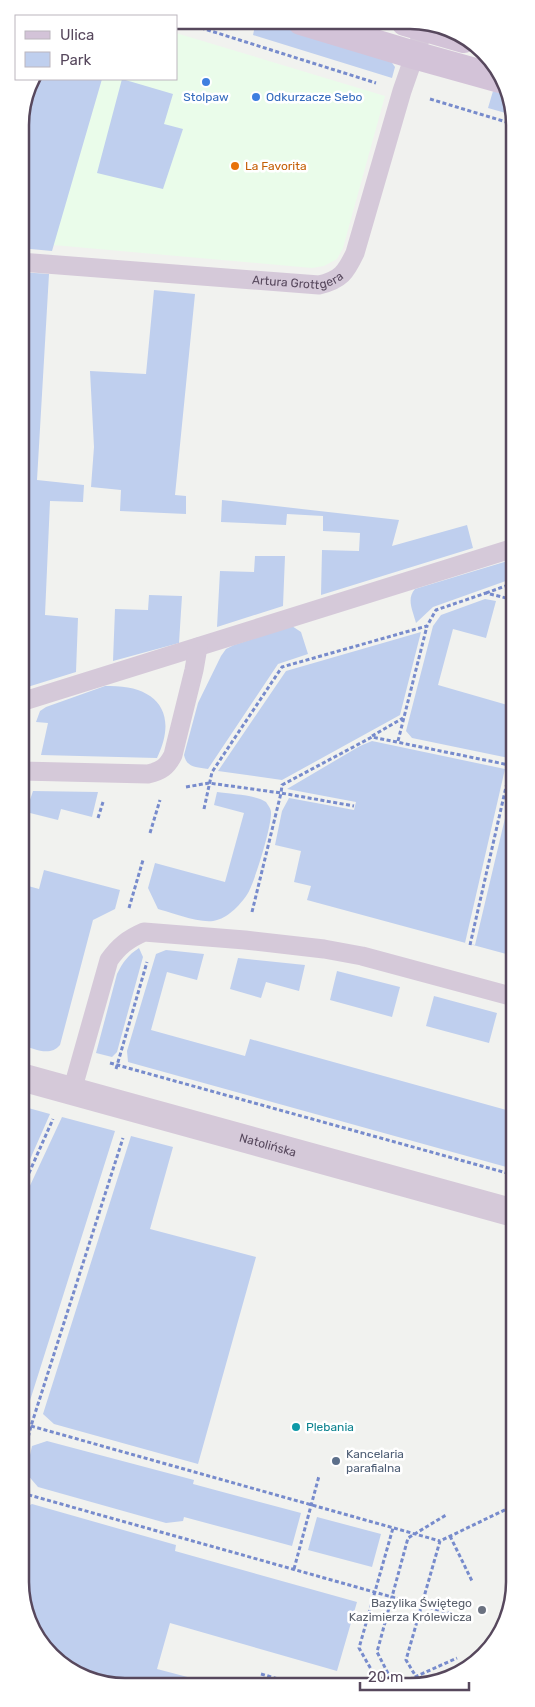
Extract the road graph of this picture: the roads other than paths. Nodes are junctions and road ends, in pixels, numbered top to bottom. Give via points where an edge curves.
1 (327, 29) edge
2 (415, 29) edge
3 (414, 56) junction
4 (493, 77) edge
5 (29, 263) edge
6 (506, 551) edge
7 (198, 647) junction
8 (29, 700) edge
9 (29, 771) edge
10 (506, 995) edge
11 (29, 1078) edge
12 (72, 1091) junction
13 (506, 1211) edge

1 - 3 main road
2 - 3 lane, Artura Grottgera
3 - 4 main road
3 - 5 lane, Artura Grottgera via 355,253 342,276 332,282 320,285
6 - 7 lane
7 - 8 lane
7 - 9 lane via 173,755 163,769 148,774
10 - 12 lane via 324,949 144,932 130,938 108,960
11 - 12 street, Natolińska
12 - 13 street, Natolińska

